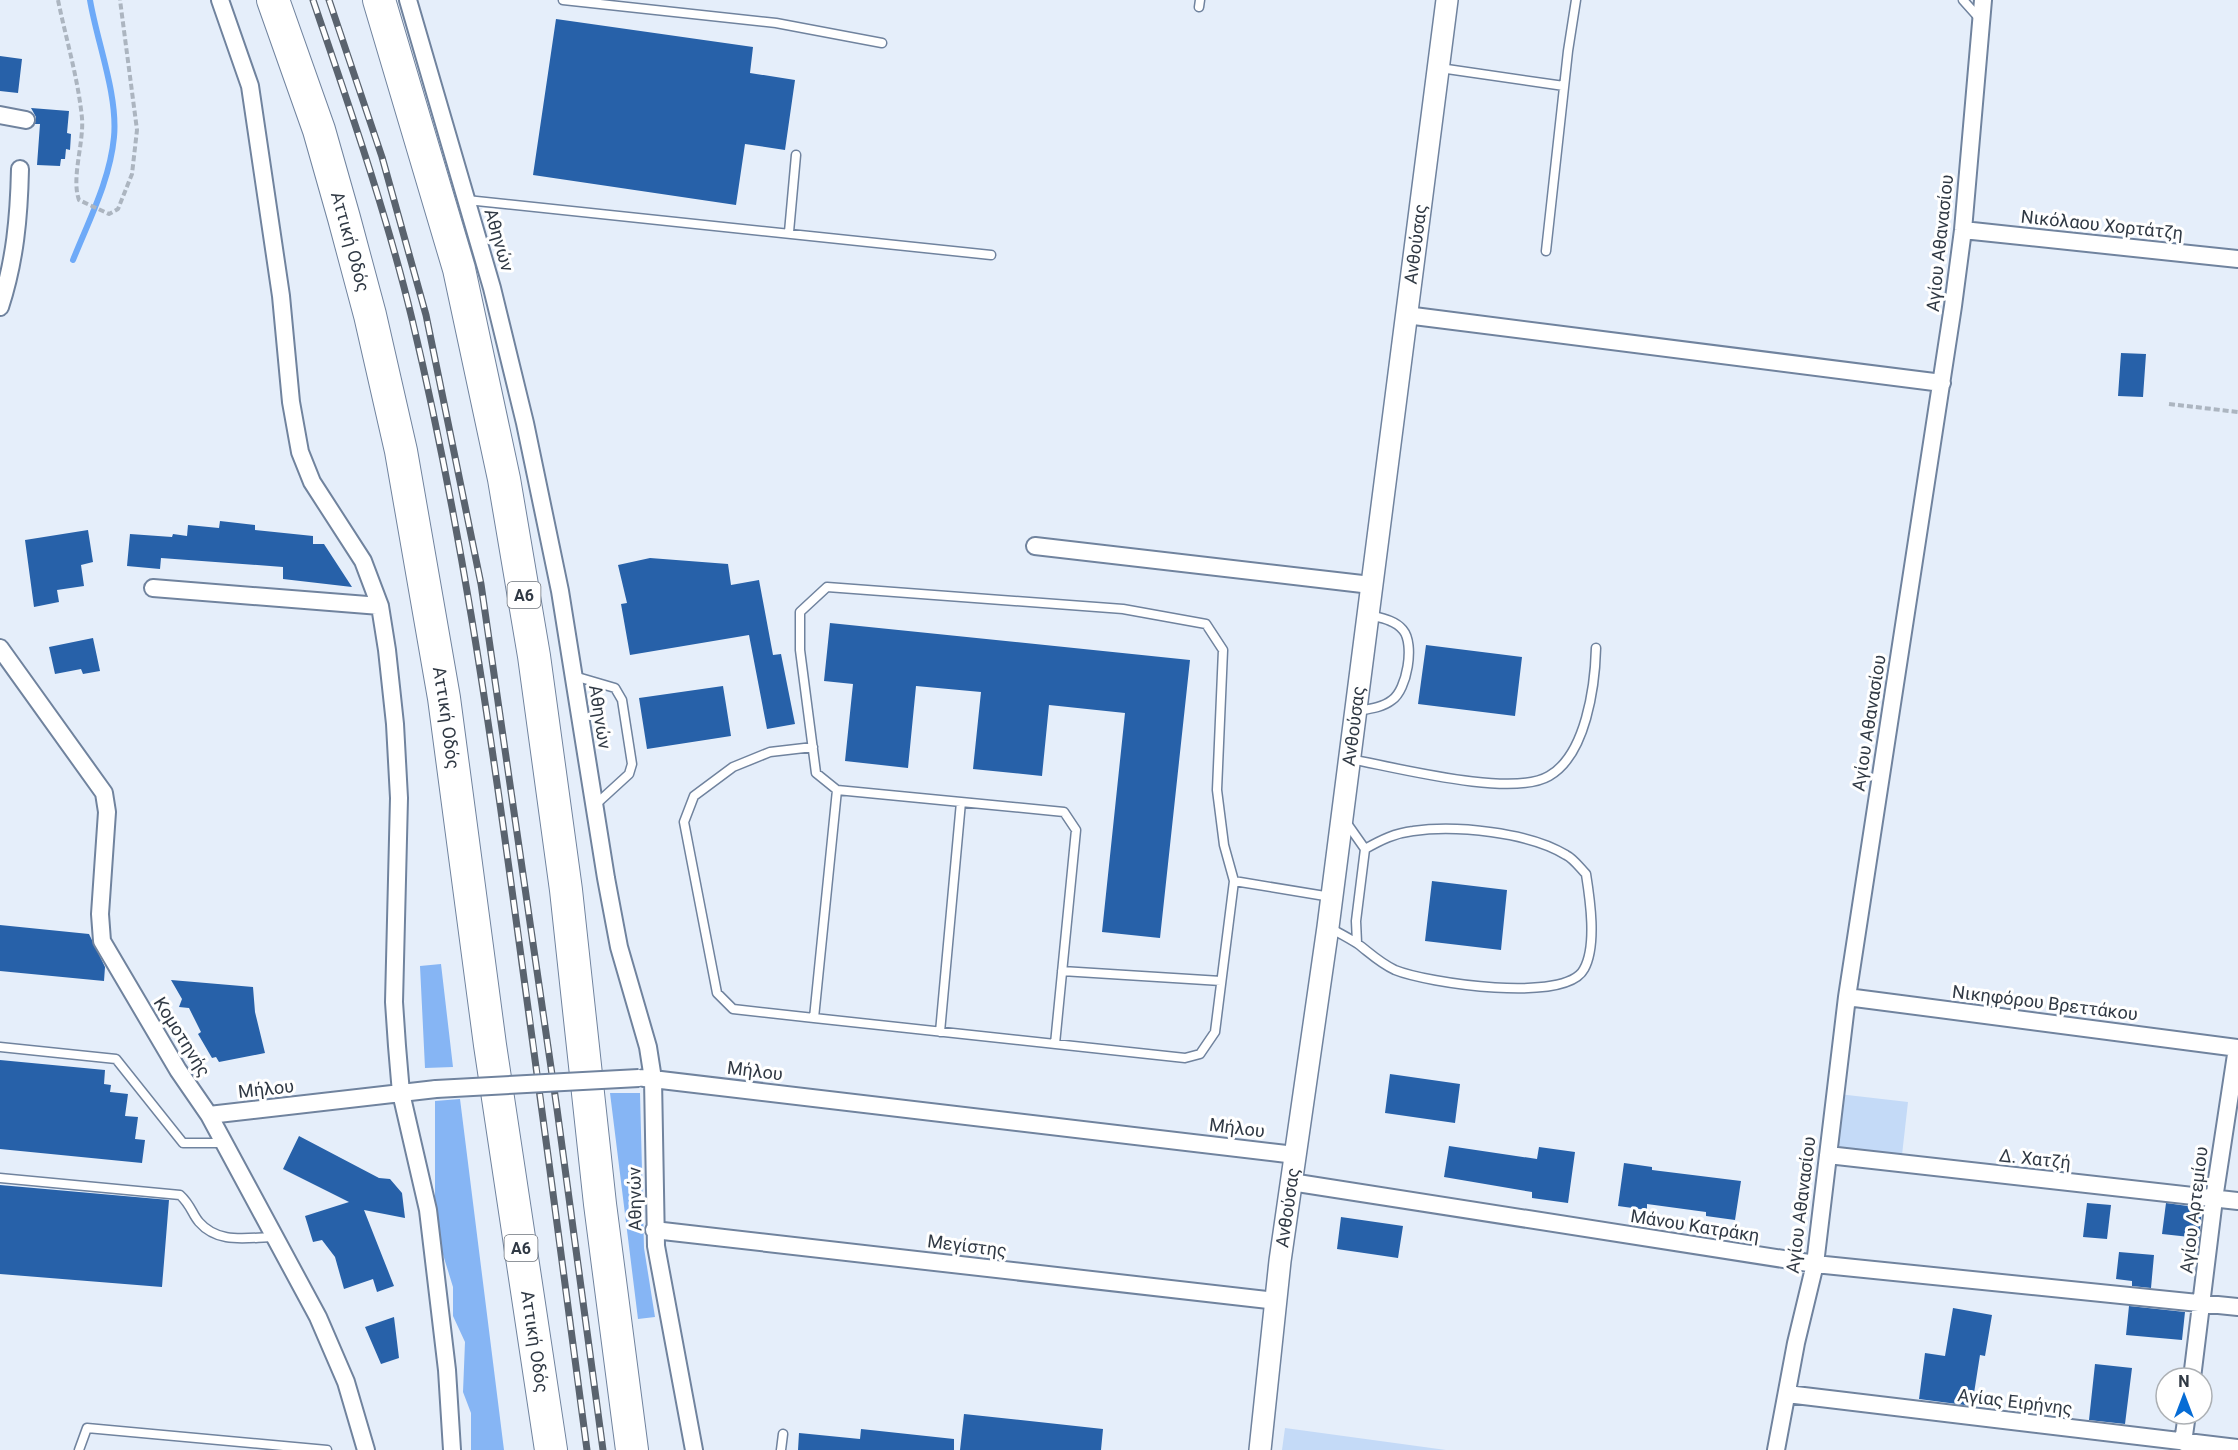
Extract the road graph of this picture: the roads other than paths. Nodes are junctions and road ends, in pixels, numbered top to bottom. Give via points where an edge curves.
1 (220, 0) edge
2 (273, 0) edge
3 (379, 0) edge
4 (408, 0) edge
5 (563, 0) edge
6 (1447, 0) edge
7 (1576, 0) edge
8 (1963, 0) edge
9 (1983, 0) edge
10 (1980, 20) junction
11 (882, 43) dead end
12 (1437, 68) junction
13 (1564, 86) junction
14 (0, 116) edge
15 (26, 120) dead end
16 (796, 155) dead end
17 (20, 169) dead end
18 (467, 200) junction
19 (1963, 230) junction
20 (789, 232) junction
21 (1546, 251) dead end
22 (991, 255) dead end
23 (2238, 259) edge
24 (0, 307) edge
25 (1406, 315) junction
26 (1942, 383) junction
27 (1035, 546) dead end
28 (1371, 585) junction
29 (153, 588) dead end
30 (380, 606) junction
31 (1367, 614) junction
32 (0, 648) edge
33 (1596, 648) dead end
34 (574, 676) junction
35 (1356, 711) junction
36 (813, 747) junction
37 (1350, 759) junction
38 (837, 790) junction
39 (961, 802) junction
40 (594, 806) junction
41 (1342, 816) junction
42 (1365, 849) junction
43 (1234, 880) junction
44 (1332, 897) junction
45 (1328, 927) junction
46 (1357, 943) junction
47 (1062, 971) junction
48 (1221, 981) junction
49 (1847, 997) junction
50 (813, 1018) junction
51 (940, 1032) junction
52 (1055, 1044) junction
53 (0, 1047) edge
54 (2238, 1048) edge
55 (646, 1078) junction
56 (401, 1093) junction
57 (208, 1115) junction
58 (224, 1143) junction
59 (1295, 1155) junction
60 (1828, 1155) junction
61 (0, 1178) edge
62 (1292, 1182) junction
63 (2214, 1199) junction
64 (2238, 1201) edge
65 (600, 1204) junction
66 (654, 1230) junction
67 (276, 1237) junction
68 (1815, 1264) junction
69 (1276, 1301) junction
70 (2202, 1303) junction
71 (2238, 1307) edge
72 (2194, 1366) edge
73 (1787, 1394) junction
74 (2185, 1426) edge
75 (783, 1434) dead end
76 (2183, 1442) junction
77 (2238, 1448) edge
78 (79, 1450) edge
79 (327, 1450) edge
80 (366, 1450) edge
81 (452, 1450) edge
82 (551, 1450) edge
83 (632, 1450) edge
84 (649, 1450) edge
85 (694, 1450) edge
86 (781, 1450) edge
87 (1260, 1450) edge
88 (1776, 1450) edge

1 - 30 street via 250,86 300,452 312,483 363,561
2 - 82 highway, Αττική Οδός / Α6 via 319,129 370,315 401,451 444,698 490,1046
3 - 65 highway, Α6 via 459,268 504,479 534,656 564,878
4 - 18 street, Αθηνών
5 - 11 lane via 777,23
6 - 12 street, Ανθούσας
7 - 13 lane
8 - 10 lane
9 - 10 street, Αγίου Αθανασίου
10 - 19 street, Αγίου Αθανασίου
12 - 13 lane
12 - 25 street, Ανθούσας
13 - 21 lane
14 - 15 street
16 - 20 lane
17 - 24 street via 19,223
18 - 20 lane
18 - 34 street, Αθηνών via 525,423 561,591
19 - 23 street, Νικόλαου Χορτάτζη
19 - 26 street, Αγίου Αθανασίου
20 - 22 lane
25 - 26 street
25 - 28 street, Ανθούσας
26 - 49 street, Αγίου Αθανασίου
27 - 28 street
28 - 31 street, Ανθούσας
29 - 30 street
30 - 56 street via 395,724 399,798 394,1002
31 - 35 street, Ανθούσας
31 - 35 lane via 1391,621 1404,631 1409,648 1405,682 1394,699 1379,707
32 - 57 street, Κομοτηνής via 104,793 107,812 100,914 102,941
33 - 37 lane via 1595,681 1588,712 1569,760 1549,776 1528,784 1505,784
34 - 40 street, Αθηνών
34 - 40 lane via 615,688 622,700 632,764 629,774
35 - 37 street, Ανθούσας
36 - 38 lane via 816,773
36 - 43 lane via 800,650 800,612 827,587 1123,609 1206,624 1223,650 1217,790 1224,845
36 - 50 lane via 770,752 734,767 694,796 684,822 717,993 734,1009
37 - 41 street, Ανθούσας
38 - 39 lane
38 - 50 lane
39 - 47 lane via 1064,812 1076,831
39 - 51 lane
40 - 55 street, Αθηνών via 619,947 648,1047
41 - 42 lane
41 - 44 street, Ανθούσας
42 - 46 lane
42 - 46 lane via 1387,837 1413,831 1472,831 1525,837 1567,855 1586,874 1591,939 1584,970 1567,985 1528,989 1468,986 1398,971 1378,962
43 - 44 lane
43 - 48 lane
44 - 45 street, Ανθούσας
45 - 46 lane
45 - 59 street, Ανθούσας
47 - 48 lane
47 - 52 lane
48 - 52 lane via 1215,1032 1200,1054 1185,1058
49 - 54 street, Νικηφόρου Βρεττάκου
49 - 60 street, Αγίου Αθανασίου
50 - 51 lane
51 - 52 lane
53 - 58 lane via 116,1059 183,1143
54 - 63 street, Αγίου Αρτεμίου
55 - 56 street, Μήλου, bridge
55 - 59 street, Μήλου
55 - 66 street, Αθηνών
56 - 57 street, Μήλου
56 - 81 street via 428,1210
57 - 58 street, Κομοτηνής
58 - 67 street, Κομοτηνής
59 - 62 street, Ανθούσας
60 - 63 street, Δ. Χατζή
60 - 68 street, Αγίου Αθανασίου
61 - 67 lane via 180,1195 191,1205 198,1222 220,1238
62 - 68 street, Μάνου Κατράκη
62 - 69 street, Ανθούσας
63 - 64 street, Δ. Χατζή
63 - 70 street, Αγίου Αρτεμίου
65 - 83 highway, Α6
65 - 84 highway via 616,1268
66 - 69 street, Μεγίστης
66 - 85 street, Αθηνών
67 - 80 street, Κομοτηνής via 318,1317 346,1382
68 - 70 street, Μάνου Κατράκη
68 - 73 street, Αγίου Αθανασίου
69 - 87 street, Ανθούσας
70 - 71 street, Μάνου Κατράκη
70 - 72 street, Αγίου Αρτεμίου
73 - 76 street, Αγίας Ειρήνης
73 - 88 street, Αγίου Αθανασίου
74 - 76 street
75 - 86 lane
76 - 77 street, Αγίας Ειρήνης
78 - 79 lane via 87,1428

